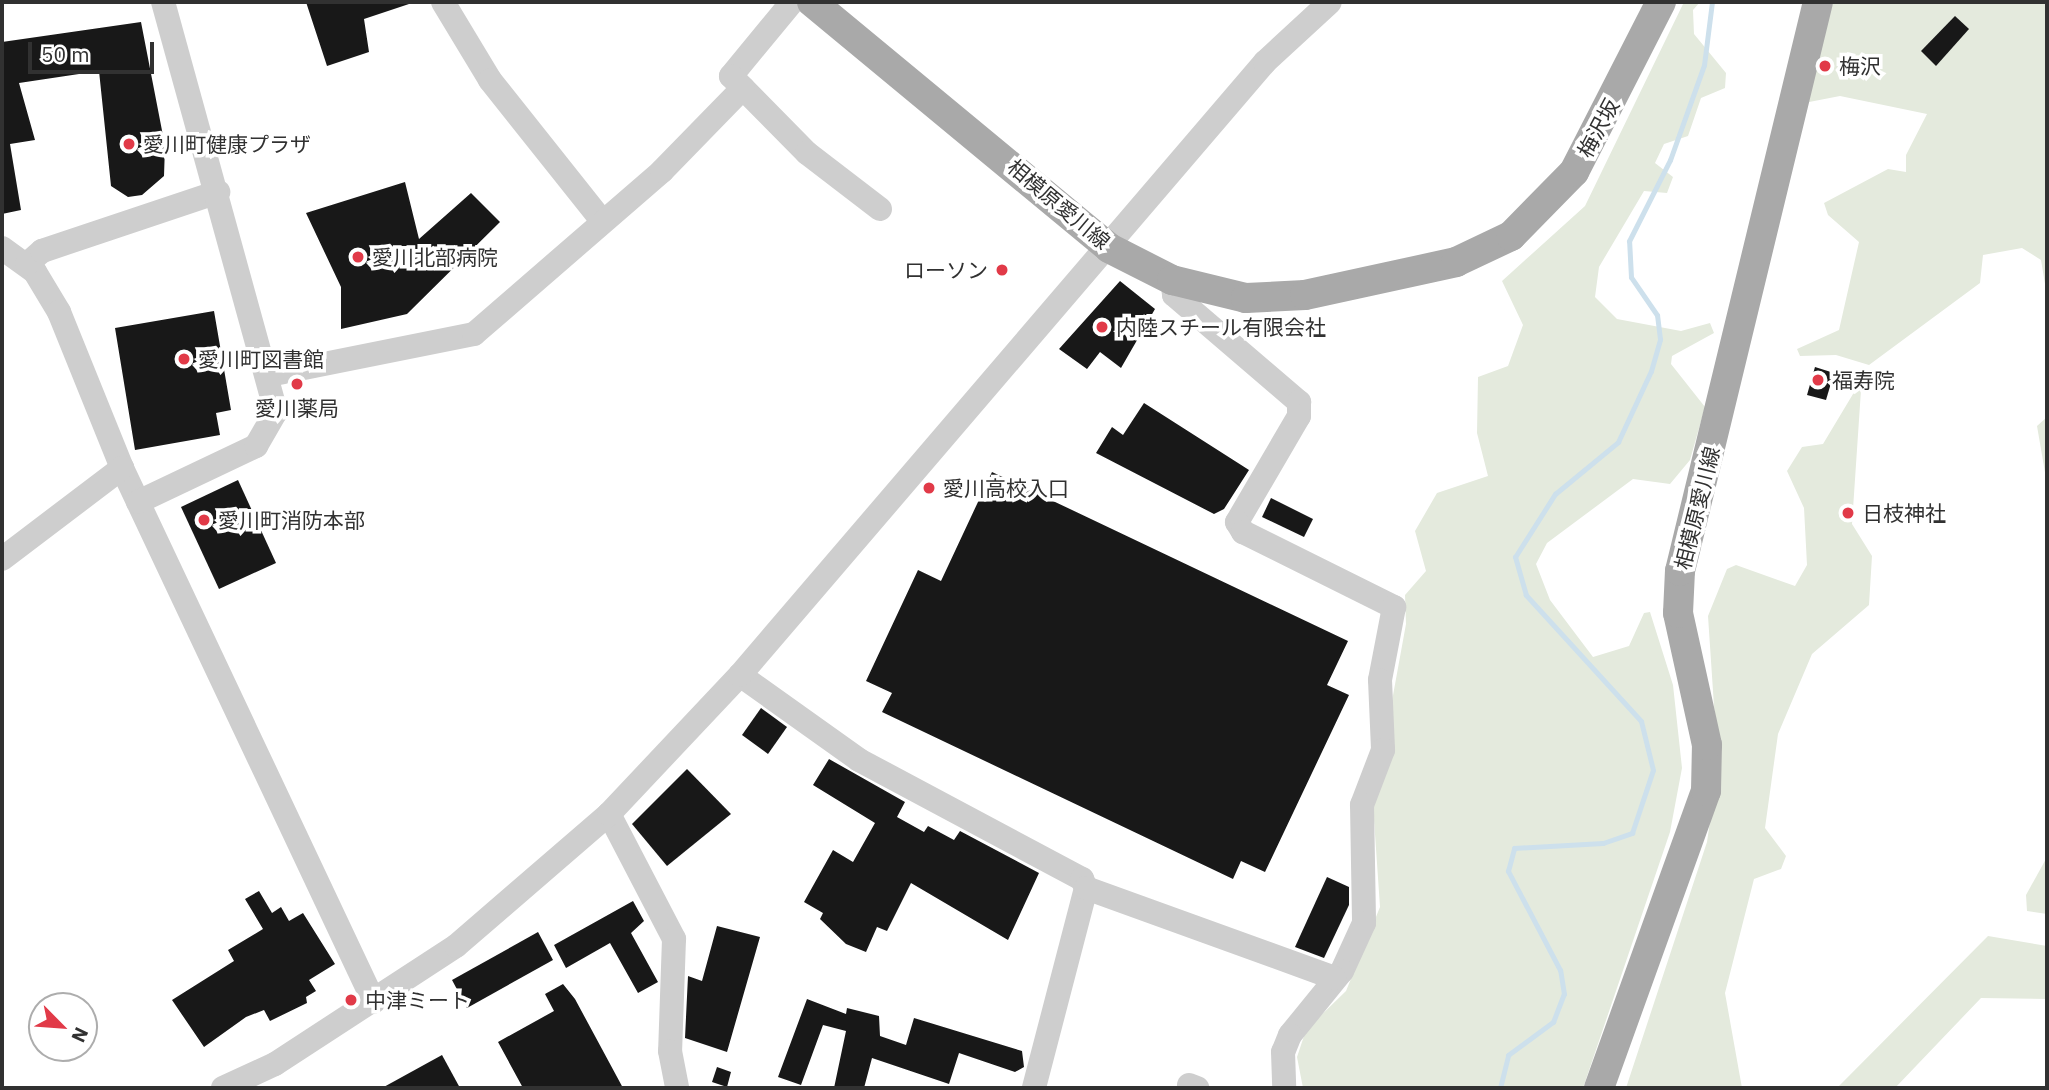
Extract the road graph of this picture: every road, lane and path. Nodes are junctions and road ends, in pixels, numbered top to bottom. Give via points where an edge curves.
1 (163, 2) edge
2 (443, 2) edge
3 (792, 2) edge
4 (812, 2) edge
5 (1330, 2) edge
6 (1661, 2) edge
7 (1818, 2) edge
8 (743, 88) junction
9 (218, 192) junction
10 (880, 209) dead end
11 (603, 222) junction
12 (1511, 236) joint
13 (1109, 247) junction
14 (2, 248) edge
15 (27, 264) junction
16 (1172, 280) junction
17 (269, 375) junction
18 (122, 468) junction
19 (138, 502) junction
20 (2, 559) edge
21 (740, 675) junction
22 (609, 814) junction
23 (1086, 888) junction
24 (1334, 978) junction
25 (374, 1002) junction
26 (223, 1088) edge
27 (677, 1088) edge
28 (1034, 1088) edge
29 (1284, 1088) edge
30 (1600, 1088) edge

1 - 9 street
2 - 11 street via 490,80
3 - 8 street via 732,76
4 - 13 main road, 相模原愛川線
5 - 13 street via 1265,62
6 - 12 main road, 梅沢坂 via 1574,172
7 - 30 main road, 相模原愛川線 via 1680,571 1678,613 1707,745 1706,791
8 - 10 street via 807,153
8 - 11 street
9 - 15 street via 42,251
9 - 17 street
11 - 17 street via 474,334
12 - 16 main road, 相模原愛川線 via 1457,262 1304,295 1246,298
13 - 16 main road, 相模原愛川線
13 - 21 street
14 - 15 street
15 - 18 street via 59,312
16 - 24 street via 1174,295 1300,402 1298,416 1237,522 1242,533 1394,607 1394,632 1380,680 1383,750 1362,805 1364,923
17 - 19 street via 276,412 256,446
18 - 19 street
18 - 20 street
19 - 25 street
21 - 22 street
21 - 23 street via 859,760 1082,878
22 - 25 street via 518,897
22 - 27 street via 674,939 670,1051
23 - 24 street
23 - 28 street
24 - 29 street via 1290,1035 1283,1052
25 - 26 street

